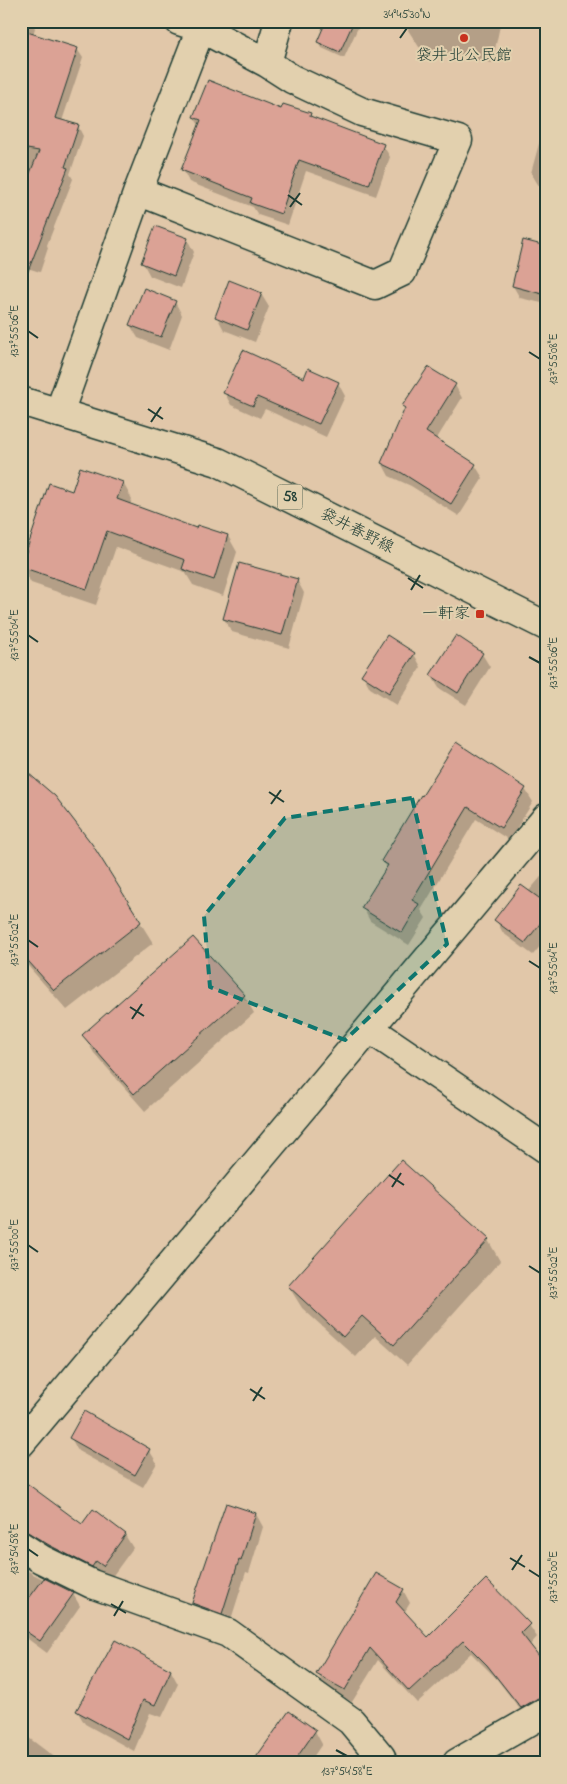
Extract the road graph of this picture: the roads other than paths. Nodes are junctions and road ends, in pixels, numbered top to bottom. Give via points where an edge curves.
1 (278, 21) edge
2 (190, 25) edge
3 (266, 63) junction
4 (138, 191) junction
5 (21, 401) edge
6 (59, 413) junction
7 (546, 626) edge
8 (546, 818) edge
9 (370, 1029) junction
10 (546, 1148) edge
11 (21, 1443) edge
12 (21, 1546) edge
13 (546, 1712) edge
14 (380, 1763) edge
15 (457, 1763) edge

1 - 3 street
2 - 3 street
2 - 4 street
3 - 4 street via 362,112 458,140 402,272 375,285
4 - 6 street
5 - 6 street, 袋井春野線 / 58
6 - 7 street, 袋井春野線 / 58 via 218,462
8 - 9 street
9 - 10 street
9 - 11 street
12 - 14 street via 92,1584 228,1634 351,1721 381,1757
13 - 15 street

